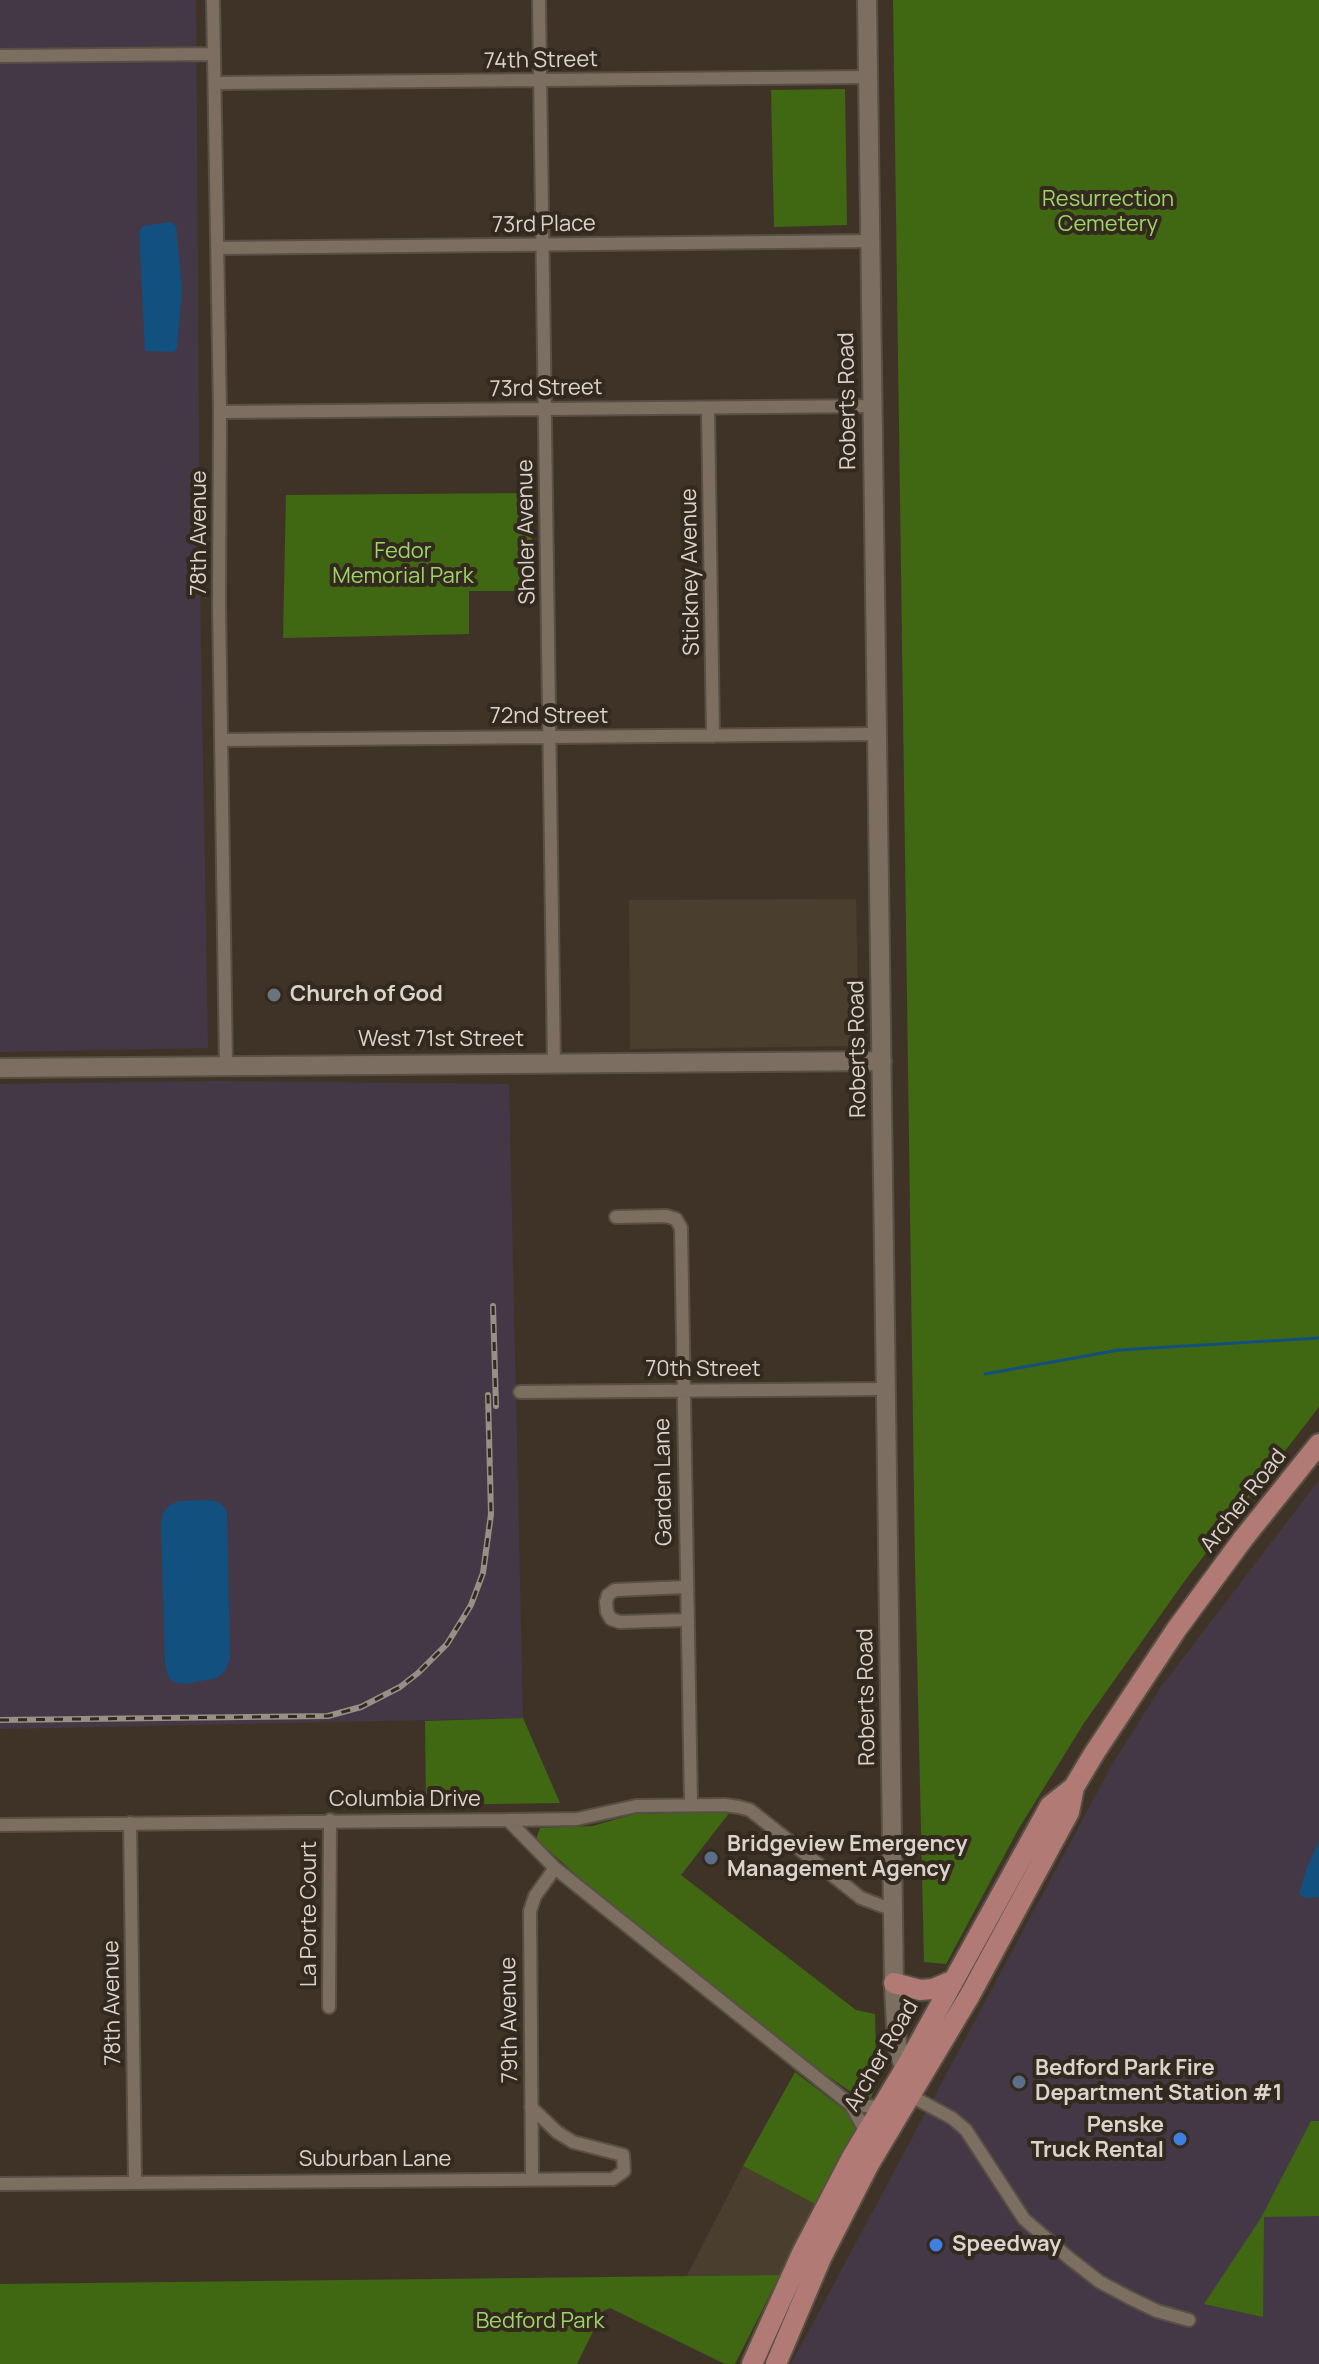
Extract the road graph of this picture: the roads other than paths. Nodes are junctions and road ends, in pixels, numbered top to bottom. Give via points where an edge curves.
1 (213, 0) edge
2 (539, 0) edge
3 (867, 0) edge
4 (214, 54) junction
5 (0, 56) edge
6 (868, 77) junction
7 (538, 81) junction
8 (215, 83) junction
9 (871, 241) junction
10 (544, 246) junction
11 (218, 248) junction
12 (872, 406) junction
13 (708, 408) junction
14 (545, 409) junction
15 (220, 412) junction
16 (878, 734) junction
17 (713, 736) junction
18 (550, 737) junction
19 (221, 740) junction
20 (882, 1061) junction
21 (554, 1063) junction
22 (226, 1066) junction
23 (0, 1068) edge
24 (616, 1217) dead end
25 (887, 1389) junction
26 (683, 1390) junction
27 (520, 1392) dead end
28 (1319, 1444) edge
29 (686, 1587) junction
30 (687, 1620) junction
31 (1074, 1787) junction
32 (691, 1805) junction
33 (330, 1820) junction
34 (508, 1820) junction
35 (130, 1823) junction
36 (0, 1825) edge
37 (555, 1868) junction
38 (893, 1910) junction
39 (952, 1981) junction
40 (894, 1983) junction
41 (329, 2007) dead end
42 (906, 2067) junction
43 (911, 2096) junction
44 (851, 2105) junction
45 (531, 2107) junction
46 (882, 2107) junction
47 (866, 2132) junction
48 (532, 2179) junction
49 (135, 2182) junction
50 (0, 2184) edge
51 (1189, 2320) dead end
52 (752, 2364) edge
53 (776, 2364) edge

1 - 4 street, 78th Avenue
2 - 7 street, Sholer Avenue
3 - 6 street, Roberts Road
4 - 5 street
4 - 8 street, 78th Avenue
6 - 7 street, 74th Street
6 - 9 street, Roberts Road
7 - 8 street, 74th Street
7 - 10 street, Sholer Avenue
8 - 11 street, 78th Avenue
9 - 10 street, 73rd Place
9 - 12 street, Roberts Road
10 - 11 street, 73rd Place
10 - 14 street, Sholer Avenue
11 - 15 street, 78th Avenue
12 - 13 street, 73rd Street
12 - 16 street, Roberts Road
13 - 14 street, 73rd Street
13 - 17 street, Stickney Avenue
14 - 15 street, 73rd Street
14 - 18 street, Sholer Avenue
15 - 19 street, 78th Avenue
16 - 17 street, 72nd Street
16 - 20 street, Roberts Road
17 - 18 street, 72nd Street
18 - 19 street, 72nd Street
18 - 21 street, Sholer Avenue
19 - 22 street, 78th Avenue
20 - 21 street, West 71st Street
20 - 25 street, Roberts Road
21 - 22 street, West 71st Street
22 - 23 street, West 71st Street
24 - 26 street, Garden Lane via 666,1216 681,1228
25 - 26 street, 70th Street
25 - 38 street, Roberts Road
26 - 27 street, 70th Street
26 - 29 street, Garden Lane
28 - 31 main road, Archer Road via 1176,1630
29 - 30 street, Garden Lane
29 - 30 street via 615,1590 606,1602 611,1619 620,1622
30 - 32 street, Garden Lane
31 - 39 main road, Archer Road via 1050,1806
31 - 43 main road, Archer Road via 1069,1812
32 - 34 street via 623,1807 577,1819
32 - 38 street via 750,1810 861,1898
33 - 34 street, Columbia Drive
33 - 35 street, Columbia Drive
33 - 41 street, La Porte Court
34 - 37 street, Columbia Drive
35 - 36 street, Columbia Drive
35 - 49 street, 78th Avenue
37 - 44 street, Columbia Drive
37 - 45 street, 79th Avenue via 530,1911
38 - 40 street, Roberts Road
39 - 40 main road via 920,1990
39 - 42 main road, Archer Road
40 - 42 street, Roberts Road via 897,2044
42 - 43 street, Roberts Road
42 - 46 main road, Archer Road
43 - 51 street via 966,2130 1024,2219 1069,2258 1130,2298
43 - 53 main road, Archer Road via 821,2258
44 - 46 street
44 - 47 street, Columbia Drive
45 - 48 street, 79th Avenue
45 - 48 street, Suburban Lane via 573,2142 618,2152 625,2161 624,2171 613,2179
46 - 47 main road, Archer Road
47 - 52 main road, Archer Road via 802,2253
48 - 49 street, Suburban Lane
49 - 50 street, Suburban Lane

